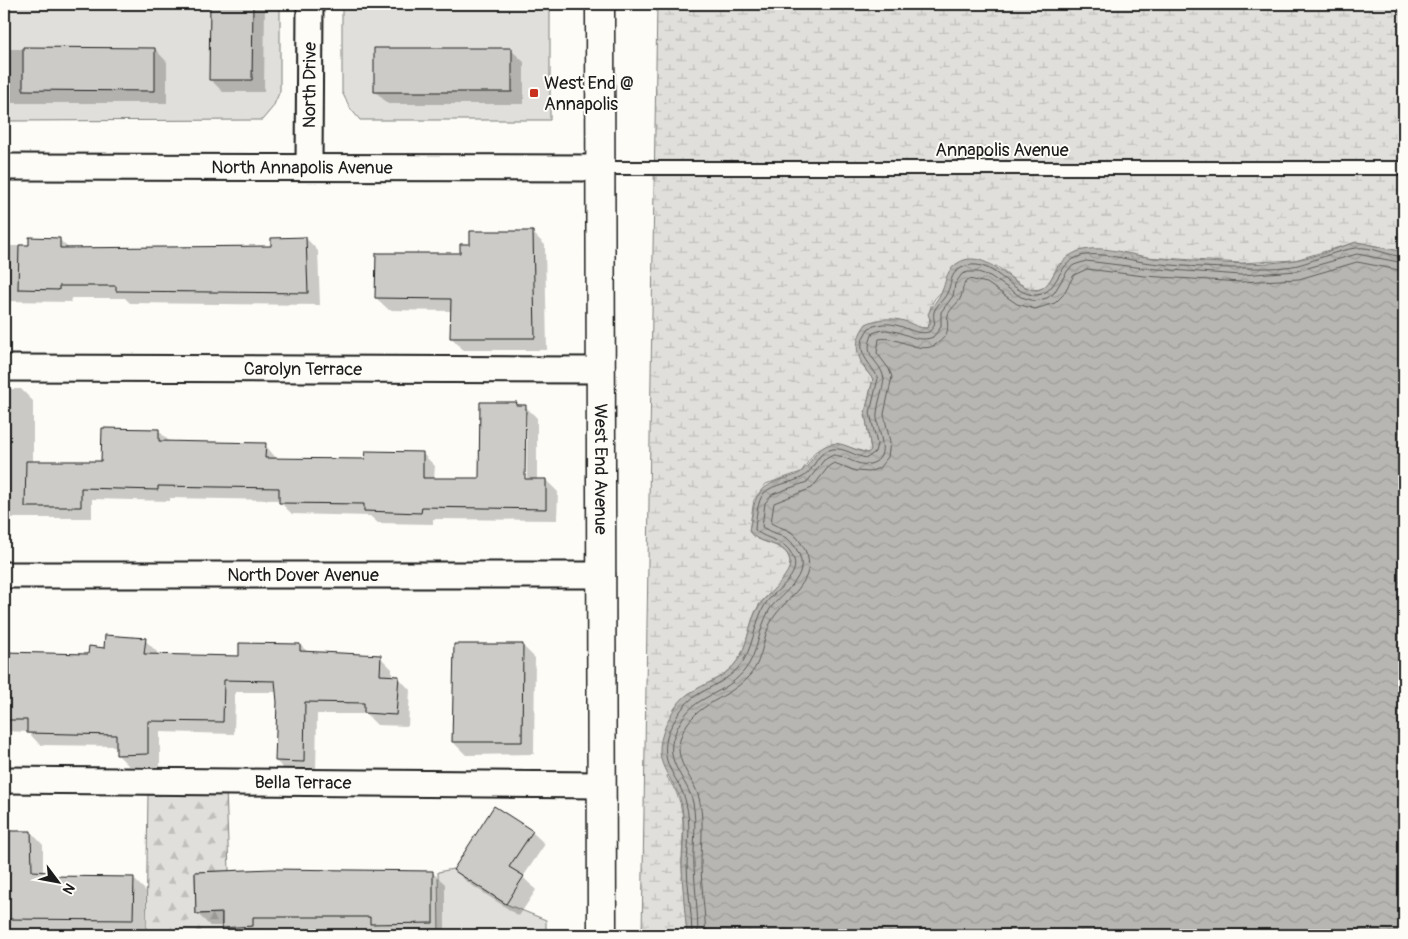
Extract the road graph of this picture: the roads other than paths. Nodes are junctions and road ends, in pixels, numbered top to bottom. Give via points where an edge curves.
1 (310, 4) edge
2 (600, 4) edge
3 (309, 166) junction
4 (4, 167) edge
5 (600, 168) junction
6 (1404, 168) edge
7 (4, 368) edge
8 (601, 370) junction
9 (4, 575) edge
10 (602, 575) junction
11 (4, 780) edge
12 (602, 785) junction
13 (602, 935) edge

1 - 3 street, North Drive
2 - 5 main road, West End Avenue
3 - 4 street, North Annapolis Avenue
3 - 5 street, North Annapolis Avenue
5 - 6 lane, Annapolis Avenue
5 - 8 main road, West End Avenue
7 - 8 street, Carolyn Terrace
8 - 10 main road, West End Avenue
9 - 10 street, North Dover Avenue
10 - 12 main road, West End Avenue
11 - 12 street, Bella Terrace
12 - 13 main road, West End Avenue

